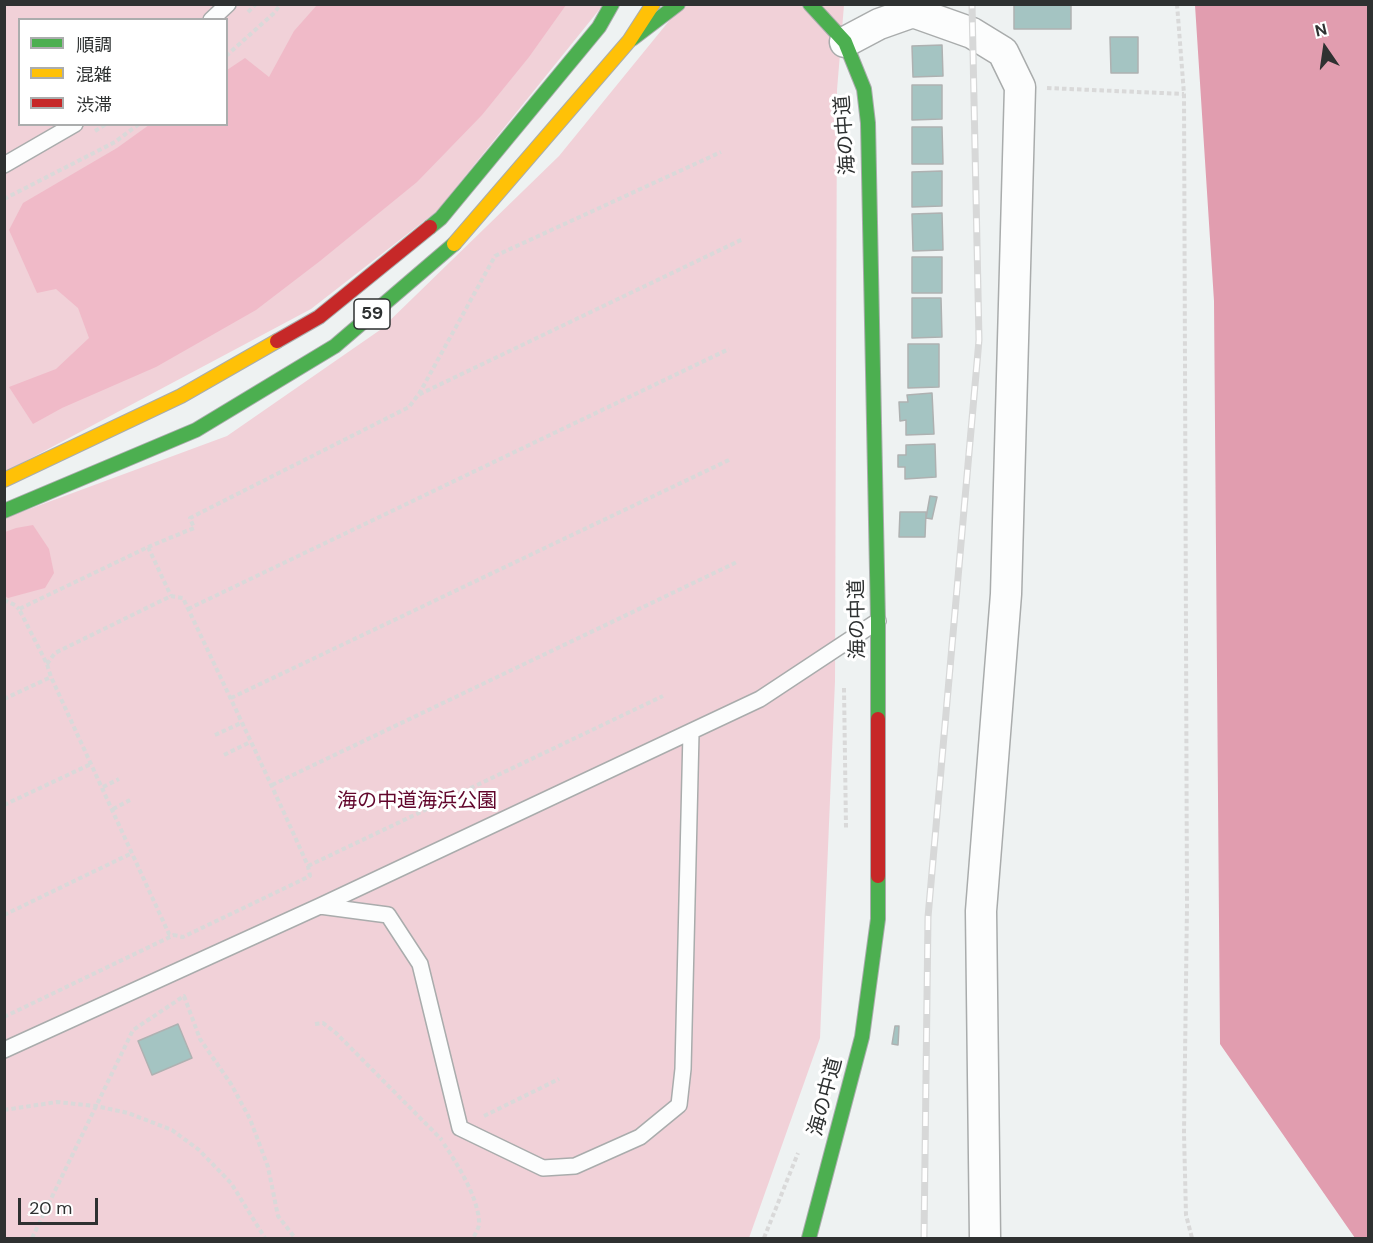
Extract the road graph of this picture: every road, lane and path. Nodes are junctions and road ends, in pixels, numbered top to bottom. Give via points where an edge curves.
1 (228, 4) edge
2 (281, 4) edge
3 (612, 4) edge
4 (652, 4) edge
5 (678, 4) edge
6 (1178, 4) edge
7 (808, 6) edge
8 (213, 18) edge
9 (629, 41) junction
10 (845, 42) junction
11 (228, 54) edge
12 (1020, 87) junction
13 (1185, 94) junction
14 (72, 126) edge
15 (136, 126) edge
16 (722, 152) dead end
17 (4, 165) edge
18 (4, 200) edge
19 (743, 239) dead end
20 (729, 349) dead end
21 (418, 395) junction
22 (729, 460) dead end
23 (4, 480) edge
24 (4, 511) edge
25 (148, 547) junction
26 (737, 562) dead end
27 (171, 596) junction
28 (4, 600) edge
29 (19, 609) junction
30 (188, 609) junction
31 (878, 621) junction
32 (47, 664) junction
33 (51, 677) junction
34 (844, 688) dead end
35 (663, 696) dead end
36 (231, 698) junction
37 (4, 699) edge
38 (241, 723) junction
39 (691, 733) junction
40 (215, 735) dead end
41 (250, 742) junction
42 (224, 755) dead end
43 (91, 764) junction
44 (119, 779) dead end
45 (272, 785) junction
46 (103, 787) junction
47 (130, 800) dead end
48 (4, 805) edge
49 (113, 809) junction
50 (846, 838) dead end
51 (132, 854) junction
52 (308, 866) junction
53 (320, 906) junction
54 (4, 915) edge
55 (174, 935) junction
56 (4, 1017) edge
57 (315, 1024) dead end
58 (4, 1050) edge
59 (96, 1106) junction
60 (4, 1110) edge
61 (442, 1141) dead end
62 (799, 1151) dead end
63 (32, 1239) edge
64 (265, 1239) edge
65 (295, 1239) edge
66 (764, 1239) edge
67 (809, 1239) edge
68 (985, 1239) edge
69 (1192, 1239) edge

1 - 8 lane
2 - 11 path
3 - 23 main road, 59 via 599,27 441,218 319,317 181,396
4 - 9 main road, 59
5 - 9 main road
6 - 13 path
7 - 10 main road, 海の中道
9 - 24 main road, 59 via 458,240 335,346 196,430
10 - 12 street via 913,12 972,33 1003,52
10 - 31 main road, 海の中道 via 864,89 868,123
12 - 13 path
12 - 68 street via 1006,594 981,911
13 - 69 path via 1184,1133 1186,1215
14 - 17 lane
15 - 18 path via 115,142
16 - 21 path via 495,256
19 - 21 path
20 - 30 path
21 - 25 path via 409,407 190,518 194,528
22 - 36 path
25 - 27 path
25 - 29 path
26 - 45 path
27 - 30 path via 183,598
27 - 32 path via 55,654
28 - 29 path
29 - 32 path
30 - 36 path
31 - 39 lane via 760,699
31 - 67 main road, 海の中道 via 878,919 862,1037
32 - 33 path
33 - 37 path
33 - 43 path
34 - 50 path
35 - 52 path
36 - 38 path
38 - 40 path
38 - 41 path
39 - 53 lane
39 - 53 lane via 679,1105 639,1137 575,1166 543,1168 460,1128 420,964 388,915
41 - 42 path
41 - 45 path
43 - 46 path
43 - 48 path
44 - 46 path
45 - 52 path
46 - 49 path
47 - 49 path
49 - 51 path
51 - 54 path
51 - 55 path via 169,934
52 - 55 path via 310,876 183,937
53 - 58 lane
55 - 56 path
57 - 61 path via 323,1023 336,1033
59 - 60 path via 57,1102
59 - 63 path
59 - 64 path via 128,1113 171,1130 198,1150 231,1183
59 - 65 path via 133,1030 184,996 200,1039 250,1119 268,1167 278,1216
62 - 66 path

